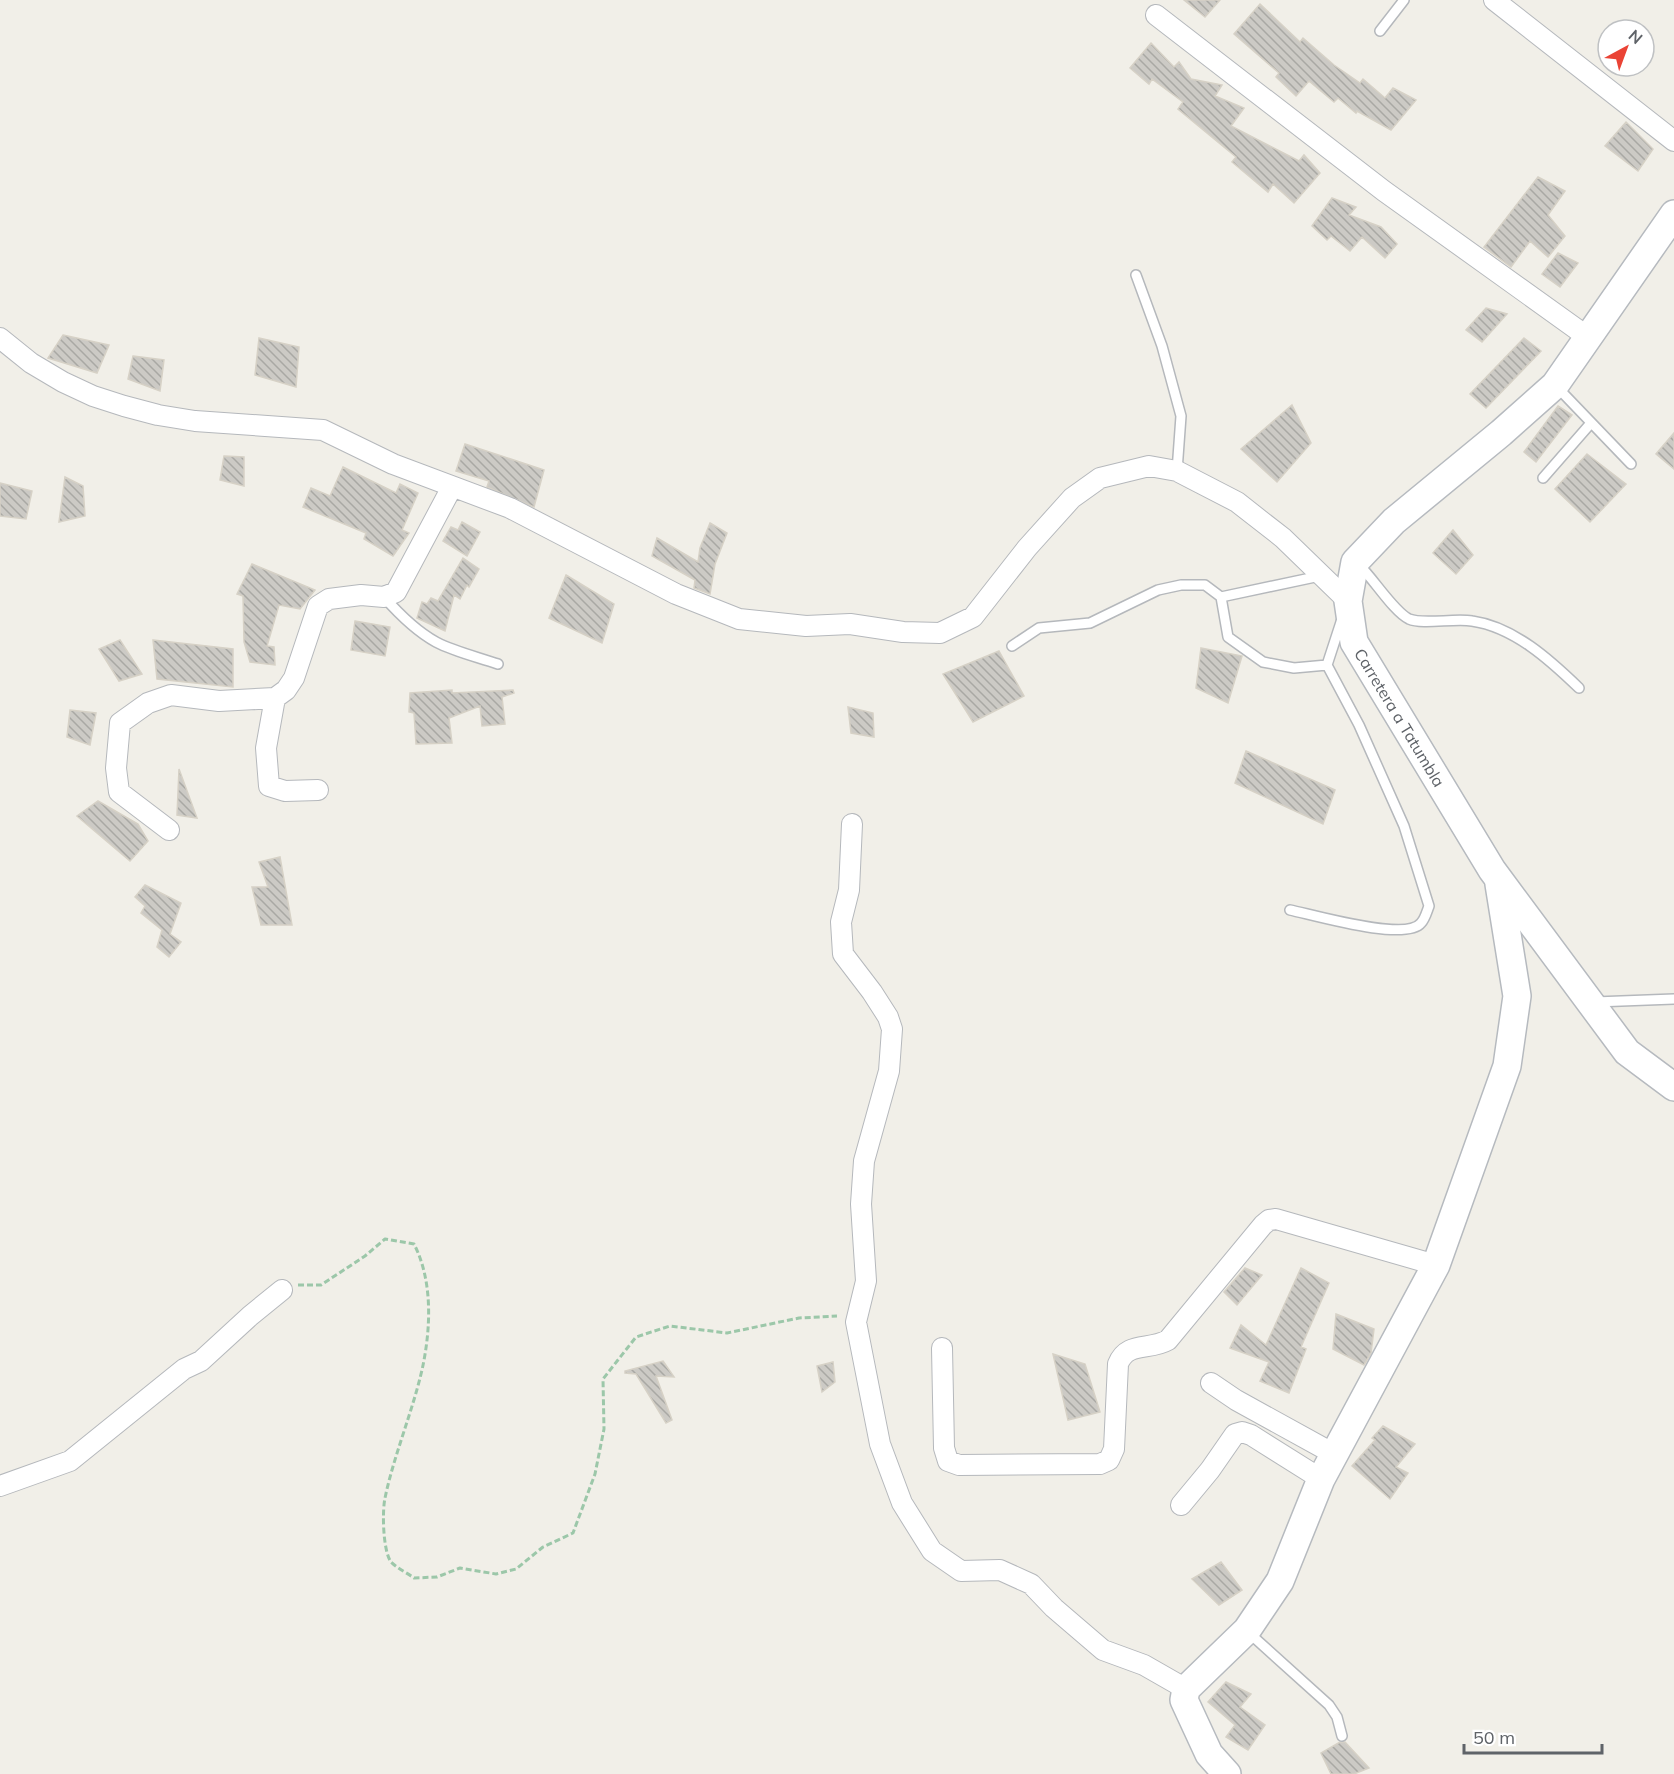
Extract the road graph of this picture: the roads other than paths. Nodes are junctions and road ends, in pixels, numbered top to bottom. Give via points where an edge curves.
1 (1404, 0) edge
2 (1494, 0) edge
3 (1156, 15) dead end
4 (1380, 31) dead end
5 (1674, 141) edge
6 (1674, 214) edge
7 (1136, 275) dead end
8 (0, 338) edge
9 (1589, 338) junction
10 (1555, 385) junction
11 (1591, 423) junction
12 (1631, 464) dead end
13 (1177, 471) junction
14 (1543, 477) dead end
15 (452, 487) junction
16 (1355, 562) junction
17 (1323, 575) junction
18 (384, 597) junction
19 (1221, 597) junction
20 (1348, 601) junction
21 (1012, 646) dead end
22 (498, 664) dead end
23 (1327, 665) junction
24 (1579, 688) dead end
25 (275, 698) junction
26 (318, 790) dead end
27 (852, 824) dead end
28 (169, 830) dead end
29 (1498, 877) junction
30 (1290, 910) dead end
31 (1674, 999) edge
32 (1591, 1002) junction
33 (1674, 1087) edge
34 (1437, 1265) junction
35 (282, 1290) road end
36 (942, 1348) dead end
37 (1210, 1383) dead end
38 (1334, 1454) junction
39 (1321, 1479) junction
40 (0, 1485) edge
41 (1181, 1505) dead end
42 (1246, 1630) junction
43 (1186, 1689) junction
44 (1342, 1736) dead end
45 (1227, 1774) edge

1 - 4 lane
2 - 5 street
3 - 9 street via 1384,191
6 - 9 main road
7 - 13 lane via 1162,346 1181,416
8 - 15 street via 31,363 93,396 195,421 322,430
9 - 10 main road
10 - 11 lane
10 - 16 main road via 1394,521
11 - 12 lane
11 - 14 lane
13 - 15 street via 1149,466 1100,478 1072,498 973,617 940,633 740,619 676,594 510,508
13 - 17 street via 1237,502 1283,537
15 - 18 street via 396,592
16 - 20 main road, Carretera a Tatumbla
16 - 24 lane via 1408,619 1473,621 1497,628 1552,662
17 - 19 lane
17 - 20 street
18 - 22 lane via 398,613 438,643
18 - 25 street via 329,599 318,606 294,678
19 - 21 lane via 1205,585 1181,585 1158,591 1090,623 1039,628
19 - 23 lane via 1228,638 1263,662 1294,668
20 - 23 lane
20 - 29 main road, Carretera a Tatumbla via 1354,642
23 - 30 lane via 1404,826 1429,906 1421,924 1411,930 1389,931
25 - 26 street via 266,748 269,786 285,791
25 - 28 street via 219,701 171,695 148,703 120,723 116,768 119,792
27 - 43 street via 849,890 841,922 843,954 872,992 892,1029 890,1071 864,1161 861,1204 866,1281 855,1322 880,1444 902,1503 932,1551 961,1571 1000,1570 1031,1584 1103,1650 1144,1665
29 - 32 main road, Carretera a Tatumbla
29 - 34 main road via 1517,996 1507,1066
31 - 32 lane
32 - 33 main road, Carretera a Tatumbla via 1627,1052
34 - 36 street via 1269,1220 1168,1340 1127,1350 1121,1356 1114,1449 1109,1460 1100,1464 960,1465 948,1461 944,1448
34 - 38 main road
35 - 40 street via 201,1361 184,1369 70,1461
37 - 38 street
38 - 39 main road
39 - 41 street via 1242,1431 1235,1434
39 - 42 main road via 1280,1581
42 - 43 main road
42 - 44 lane via 1329,1705 1337,1716
43 - 45 main road via 1184,1700 1209,1754

